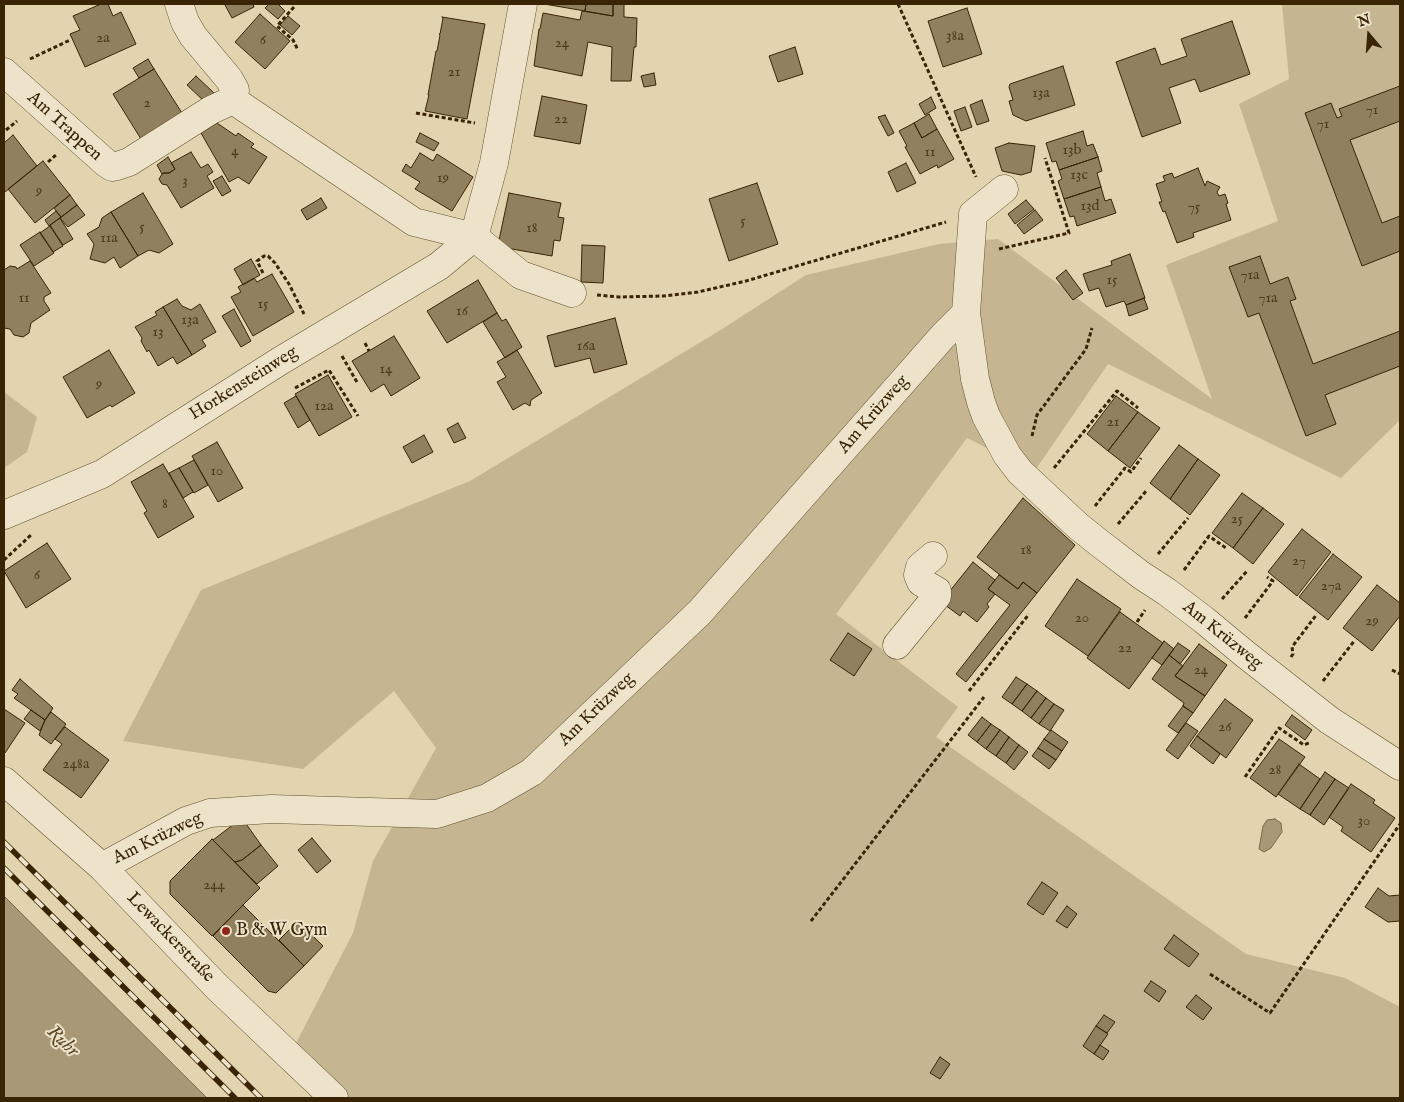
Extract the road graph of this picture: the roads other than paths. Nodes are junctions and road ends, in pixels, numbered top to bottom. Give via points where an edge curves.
1 (179, 4) edge
2 (523, 4) edge
3 (4, 72) edge
4 (233, 100) junction
5 (1004, 189) dead end
6 (474, 237) junction
7 (572, 293) road end
8 (966, 313) junction
9 (4, 515) edge
10 (933, 556) dead end
11 (897, 645) dead end
12 (1400, 766) edge
13 (4, 781) edge
14 (102, 867) junction
15 (334, 1098) edge

1 - 4 street via 193,36 235,90
2 - 6 street via 494,163
3 - 4 street, Am Trappen via 112,166 129,162 211,110
4 - 6 street via 414,222
5 - 8 street, Am Krüzweg via 973,214
6 - 7 street via 521,275
6 - 9 street, Horkensteinweg via 439,266 272,366 102,474
8 - 12 street, Am Krüzweg via 975,379 986,416 1007,456 1020,472 1078,526 1204,620 1306,703
8 - 14 street, Am Krüzweg via 700,612 532,772 487,798 437,814 270,809 210,813 186,821
10 - 11 street via 920,567 918,575 921,582 937,591 938,596
13 - 14 street, Lewackerstraße
14 - 15 street, Lewackerstraße via 217,987

